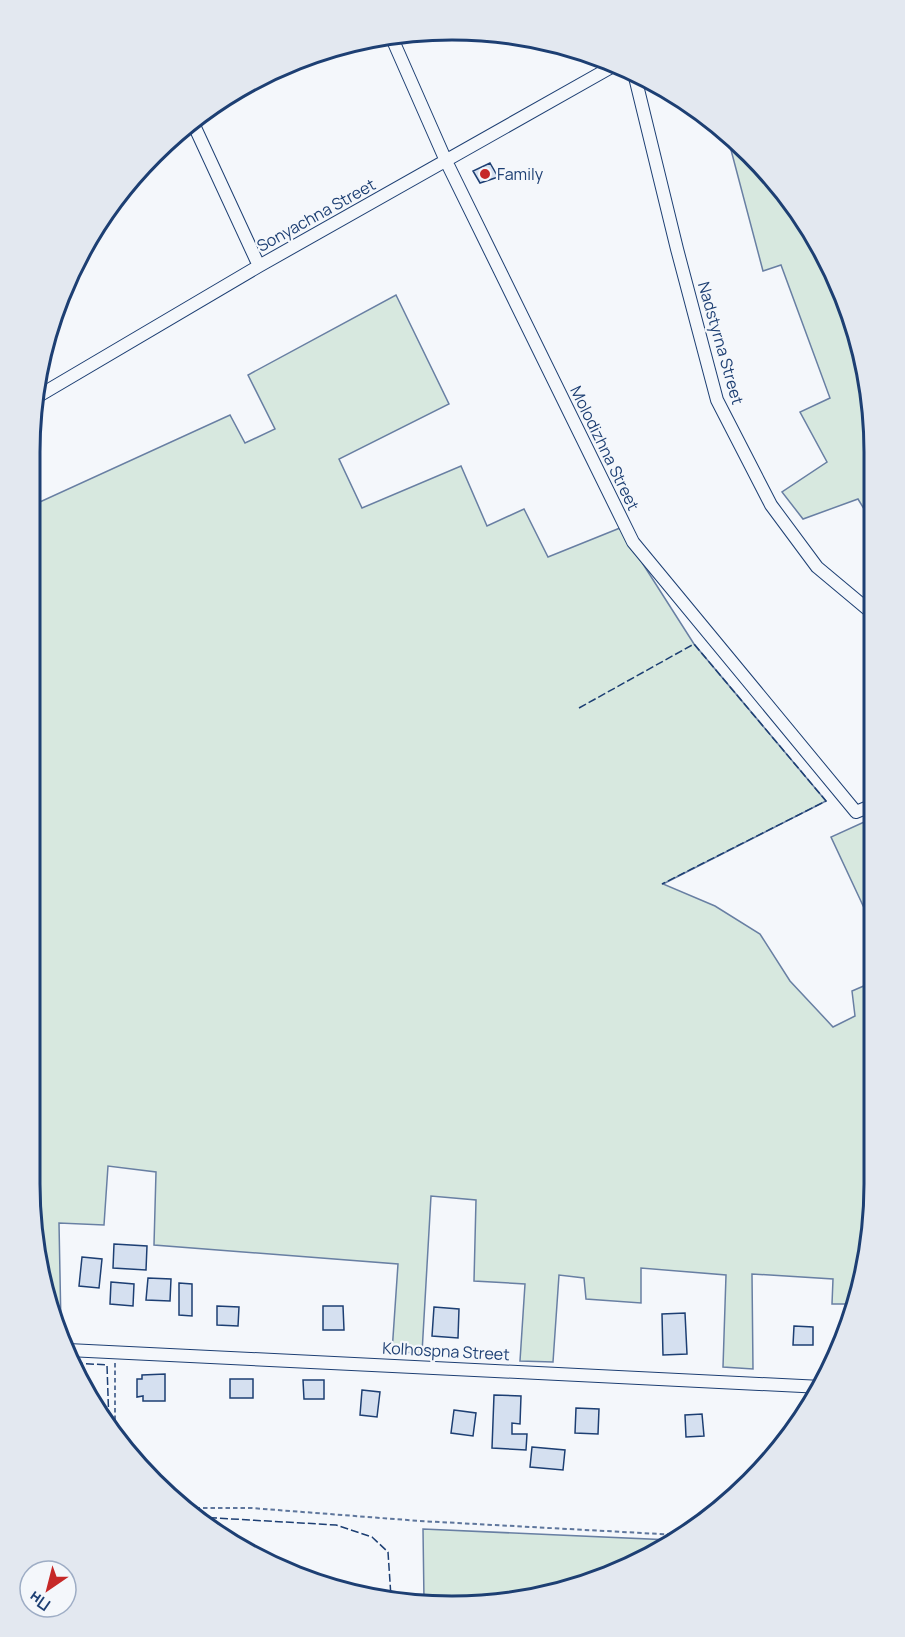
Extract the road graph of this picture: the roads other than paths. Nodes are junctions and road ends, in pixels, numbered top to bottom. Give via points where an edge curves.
1 (395, 45) edge
2 (606, 70) edge
3 (637, 84) edge
4 (196, 131) edge
5 (446, 161) junction
6 (259, 266) junction
7 (45, 392) edge
8 (864, 606) edge
9 (864, 809) edge
10 (76, 1350) edge
11 (811, 1386) edge

1 - 5 street, Molodizhna Street
2 - 5 street, Sonyachna Street
3 - 8 street, Nadstyrna Street via 717,400 771,505 817,567
4 - 6 street
5 - 6 street, Sonyachna Street
5 - 9 street, Molodizhna Street via 633,542 856,812
6 - 7 street, Sonyachna Street
10 - 11 street, Kolhospna Street

